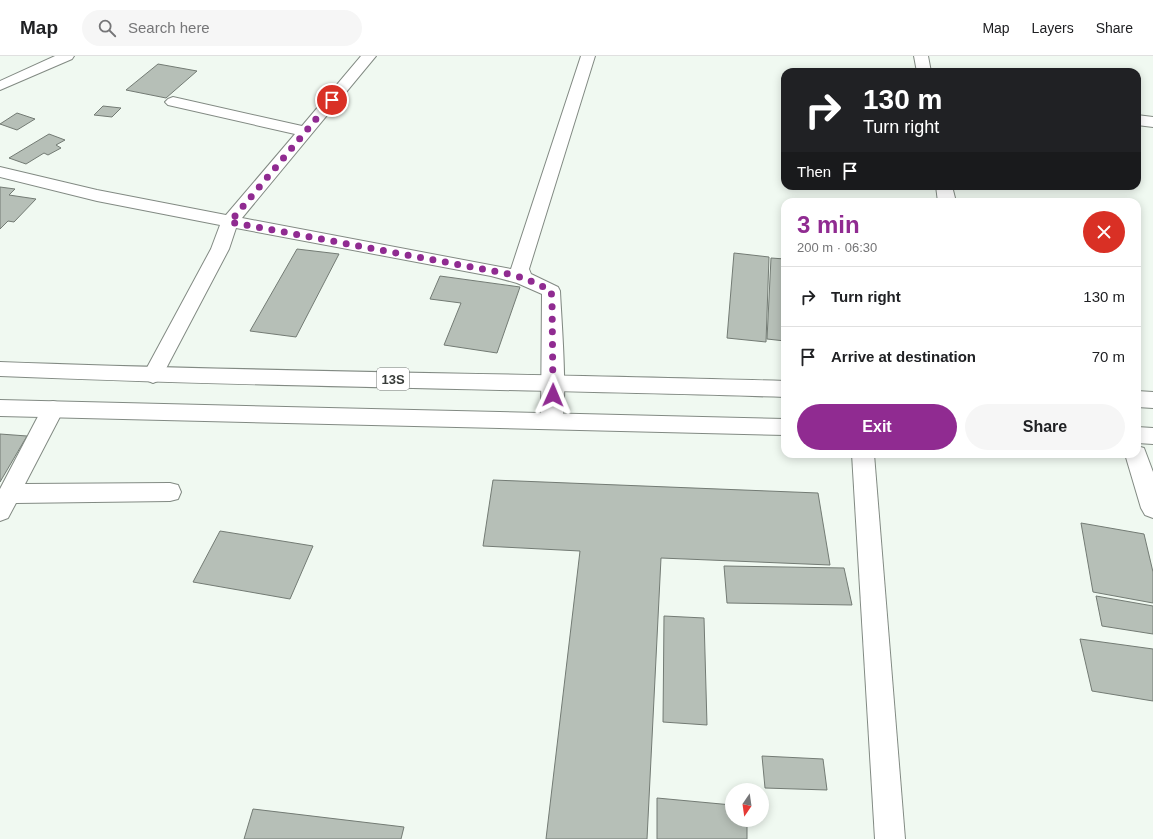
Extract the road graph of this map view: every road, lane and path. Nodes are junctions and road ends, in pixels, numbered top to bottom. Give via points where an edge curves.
1 (67, 56) edge
2 (588, 56) edge
3 (921, 56) edge
4 (364, 57) edge
5 (923, 68) edge
6 (0, 86) edge
7 (173, 102) dead end
8 (1141, 120) edge
9 (1153, 122) edge
10 (306, 132) junction
11 (0, 172) edge
12 (230, 222) junction
13 (523, 278) junction
14 (0, 369) edge
15 (153, 375) junction
16 (553, 382) junction
17 (781, 390) edge
18 (1141, 399) edge
19 (1153, 400) edge
20 (0, 408) edge
21 (53, 409) junction
22 (552, 421) junction
23 (781, 427) edge
24 (1141, 435) edge
25 (1153, 436) edge
26 (863, 458) edge
27 (1137, 458) edge
28 (170, 492) dead end
29 (5, 503) edge
30 (1153, 508) edge
31 (890, 839) edge

1 - 6 main road
2 - 13 main road via 520,269
3 - 5 main road
4 - 10 main road
7 - 10 main road
8 - 9 main road
10 - 12 main road
11 - 12 main road
12 - 13 main road
12 - 15 main road via 220,249
13 - 16 main road via 551,291
14 - 15 main road, 13S
15 - 16 main road, 13S
16 - 17 main road, 13S
16 - 22 main road
18 - 19 main road
20 - 21 main road
21 - 22 main road
21 - 29 main road
22 - 23 main road
24 - 25 main road
26 - 31 main road
27 - 30 main road
28 - 29 main road

